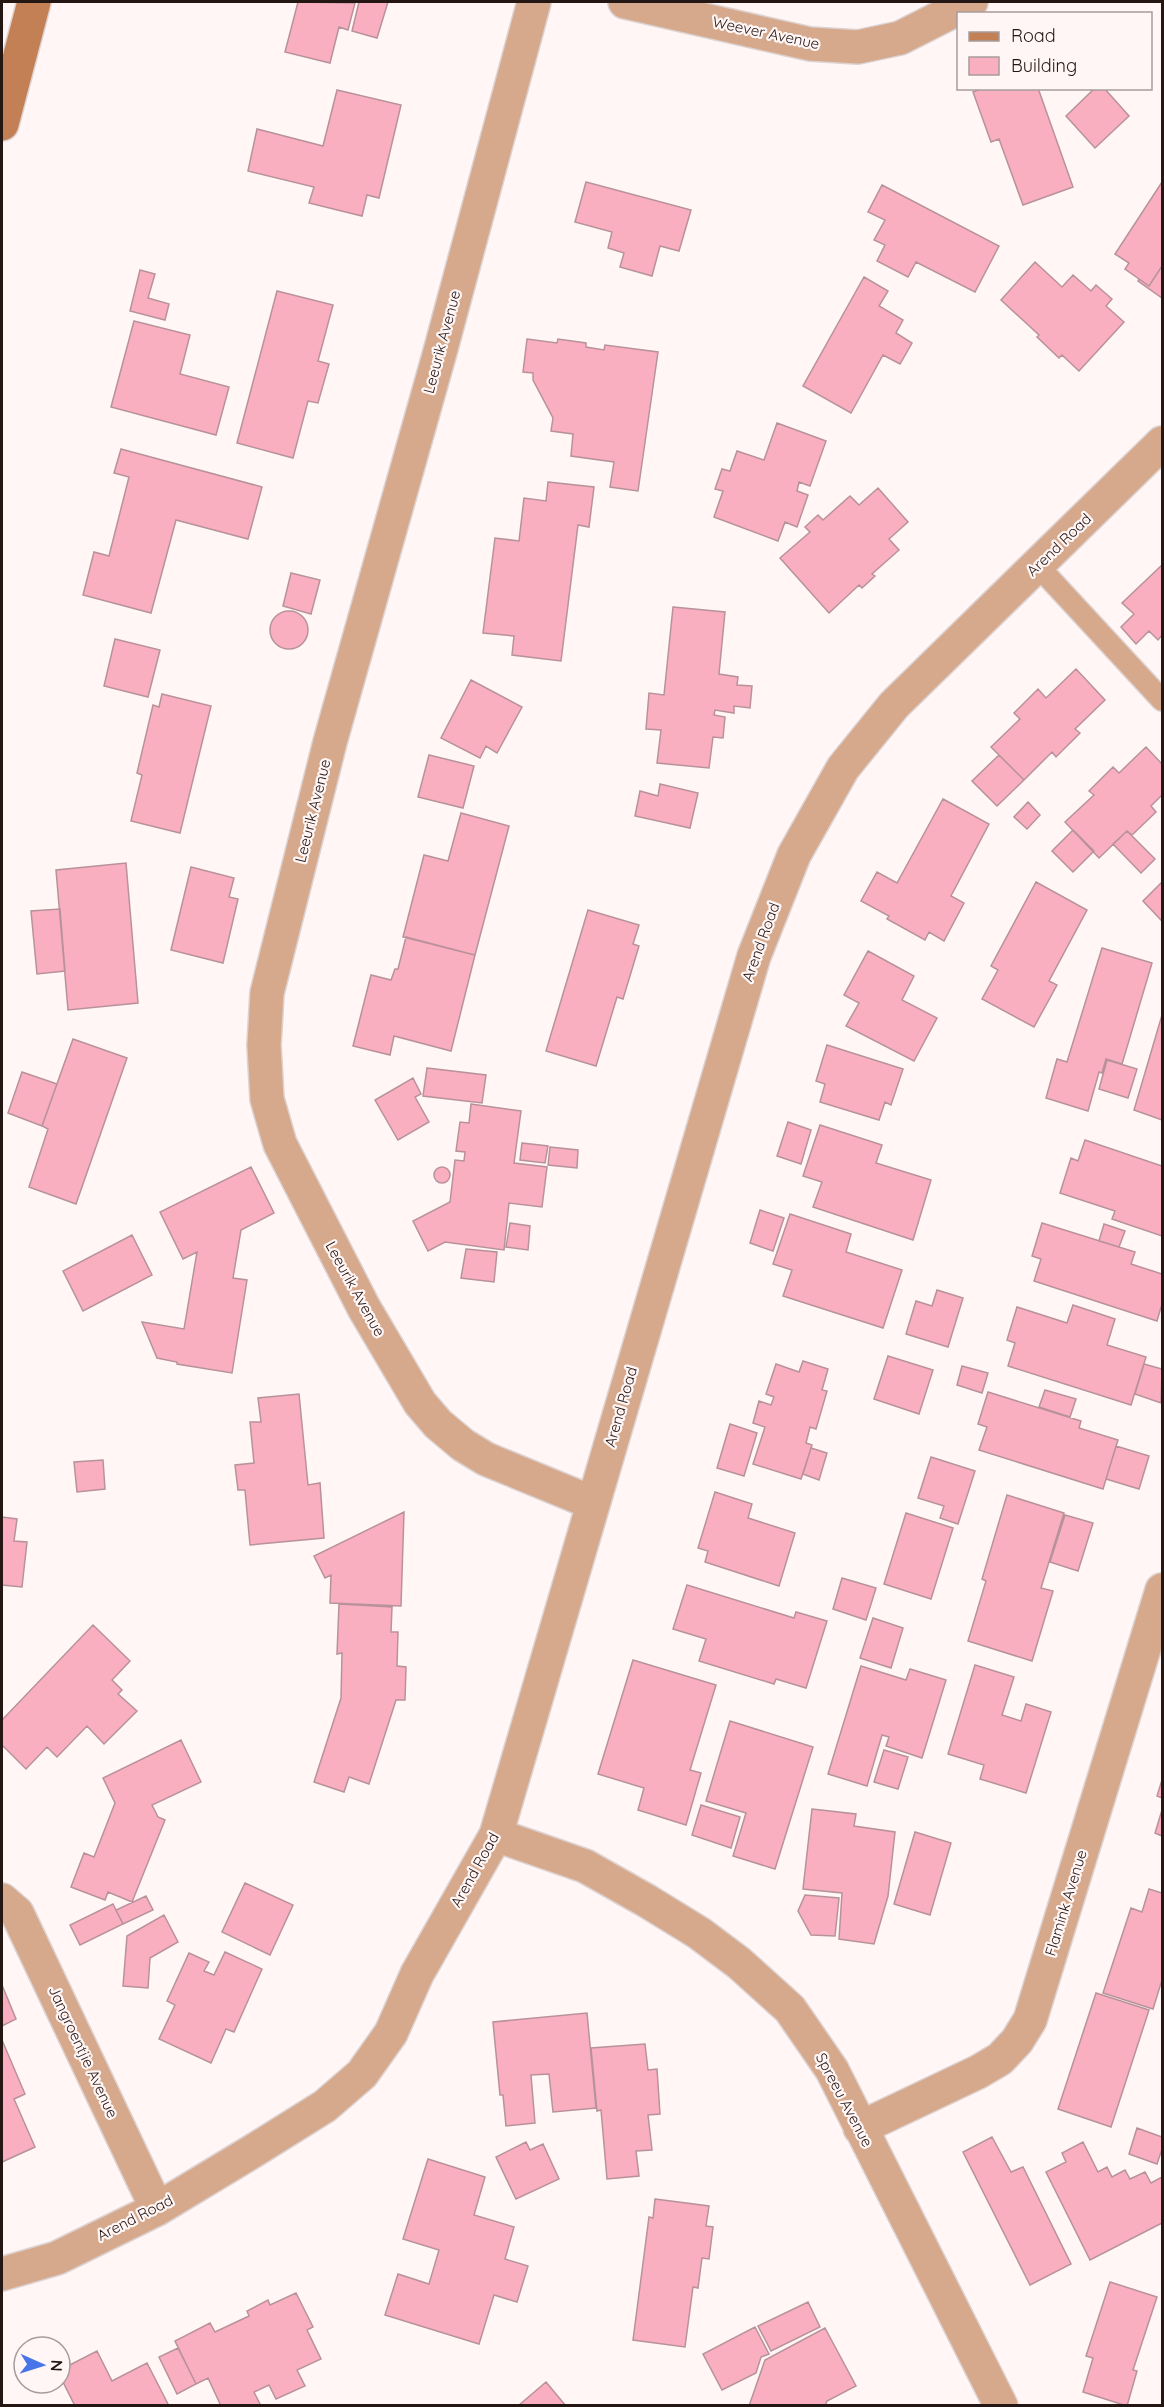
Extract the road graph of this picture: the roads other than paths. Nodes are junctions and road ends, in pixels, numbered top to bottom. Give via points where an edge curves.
1 (34, 2) edge
2 (534, 2) edge
3 (625, 2) edge
4 (971, 2) edge
5 (2, 124) edge
6 (1162, 443) edge
7 (1038, 566) junction
8 (1162, 700) edge
9 (593, 1503) junction
10 (1162, 1590) edge
11 (496, 1834) junction
12 (2, 1900) edge
13 (860, 2128) junction
14 (157, 2209) junction
15 (2, 2274) edge
16 (1001, 2406) edge

1 - 5 street
2 - 9 street, Leeurik Avenue via 330,742 267,993 264,1045 267,1099 280,1144 364,1308 420,1403 438,1424 486,1459
3 - 4 street, Weever Avenue via 810,44 858,47 900,38
6 - 7 street, Arend Road
7 - 8 lane
7 - 9 street, Arend Road via 894,705 843,768 794,855 754,956
9 - 11 street, Arend Road
10 - 13 street, Flamink Avenue via 1030,2020 1000,2058 978,2072
11 - 13 street, Spreeu Avenue via 585,1866 699,1933 739,1963 790,2009 832,2070
11 - 14 street, Arend Road via 417,1974 392,2033 362,2074 325,2106
12 - 14 street, Jangroentjie Avenue via 17,1913
13 - 16 street, Spreeu Avenue
14 - 15 street, Arend Road via 57,2258

